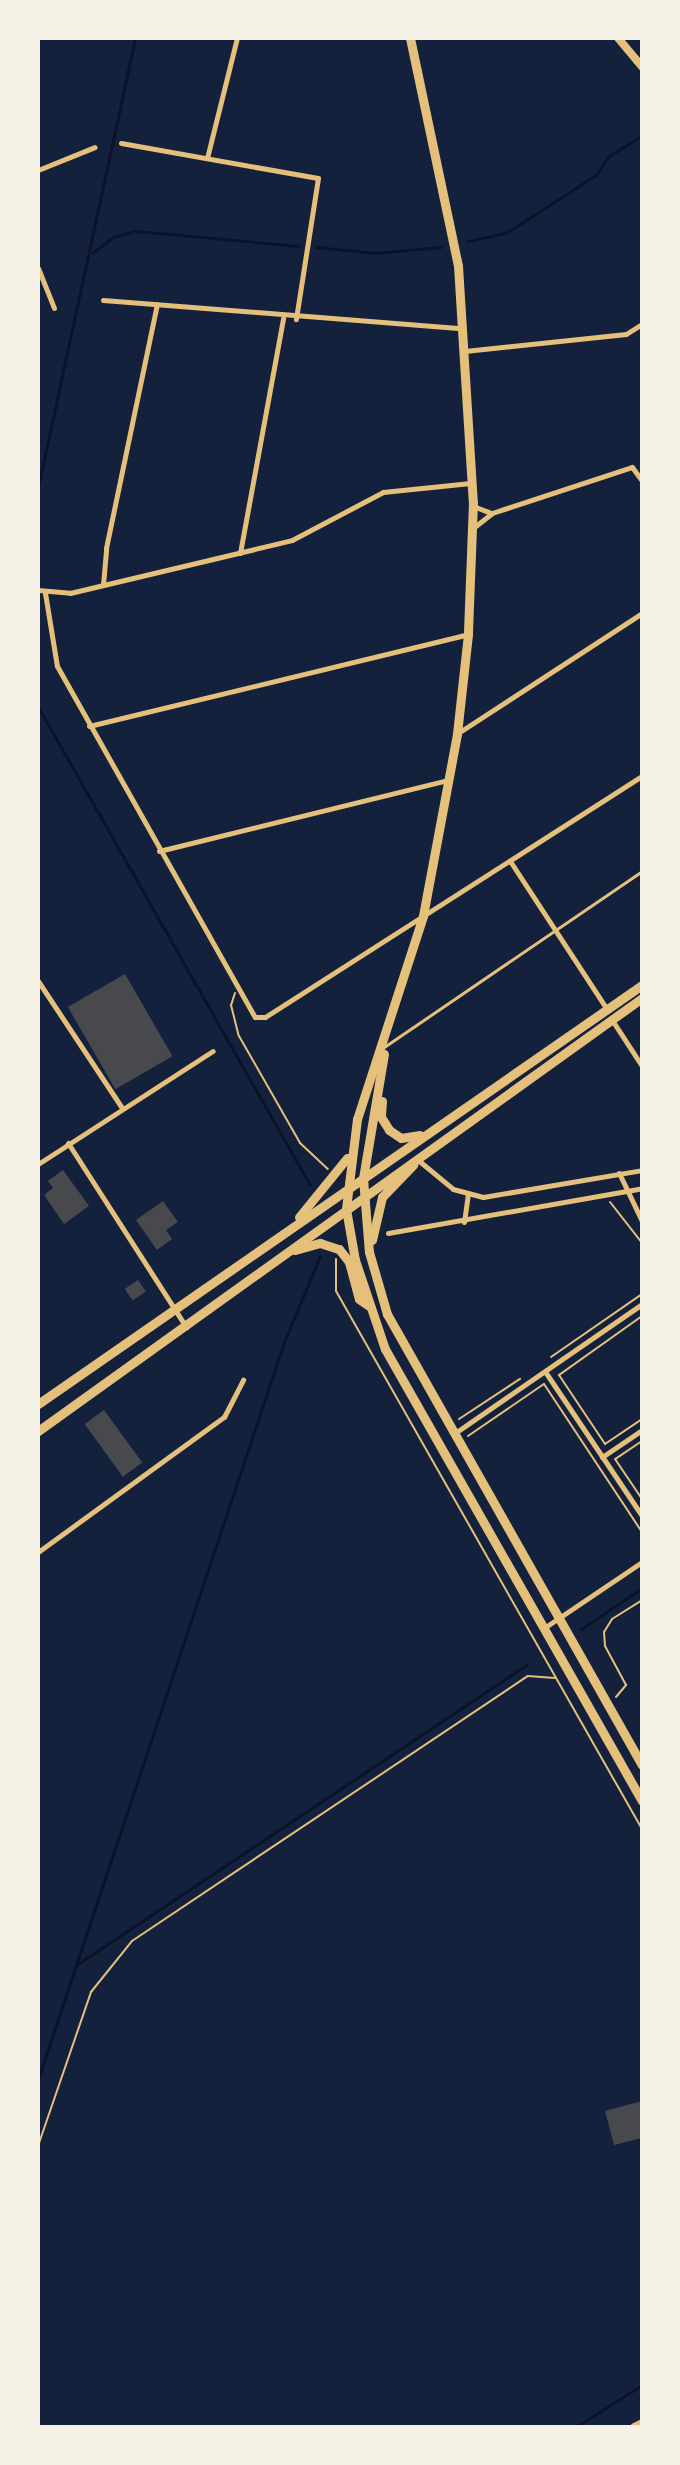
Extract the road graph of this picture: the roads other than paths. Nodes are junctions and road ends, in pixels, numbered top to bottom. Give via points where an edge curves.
1 (237, 38) edge
2 (410, 38) edge
3 (620, 38) edge
4 (642, 67) edge
5 (121, 143) dead end
6 (95, 147) dead end
7 (207, 158) junction
8 (38, 170) edge
9 (38, 268) edge
10 (103, 300) dead end
11 (157, 304) junction
12 (54, 308) dead end
13 (283, 318) junction
14 (296, 319) junction
15 (642, 324) edge
16 (462, 328) junction
17 (464, 351) junction
18 (642, 481) edge
19 (472, 483) junction
20 (473, 506) junction
21 (492, 513) junction
22 (473, 528) junction
23 (240, 553) junction
24 (103, 586) junction
25 (41, 592) edge
26 (642, 613) edge
27 (468, 634) junction
28 (89, 726) junction
29 (457, 734) junction
30 (642, 776) edge
31 (449, 780) junction
32 (159, 851) junction
33 (510, 861) junction
34 (642, 871) edge
35 (423, 916) junction
36 (553, 928) junction
37 (38, 981) edge
38 (642, 985) edge
39 (642, 998) edge
40 (610, 1014) junction
41 (385, 1042) junction
42 (213, 1051) dead end
43 (642, 1066) edge
44 (380, 1089) junction
45 (122, 1108) junction
46 (435, 1130) junction
47 (68, 1143) junction
48 (350, 1152) junction
49 (417, 1159) junction
50 (38, 1164) edge
51 (642, 1170) edge
52 (619, 1173) junction
53 (363, 1178) junction
54 (642, 1188) edge
55 (345, 1191) junction
56 (624, 1192) junction
57 (468, 1194) junction
58 (364, 1196) junction
59 (346, 1209) junction
60 (642, 1221) edge
61 (464, 1222) junction
62 (295, 1224) junction
63 (388, 1233) dead end
64 (291, 1250) junction
65 (369, 1252) junction
66 (642, 1304) edge
67 (369, 1306) junction
68 (173, 1309) junction
69 (186, 1327) junction
70 (546, 1373) junction
71 (243, 1380) dead end
72 (38, 1404) edge
73 (642, 1430) edge
74 (38, 1431) edge
75 (451, 1436) junction
76 (602, 1457) junction
77 (642, 1516) edge
78 (38, 1552) edge
79 (642, 1562) edge
80 (558, 1618) junction
81 (544, 1628) junction
82 (642, 1765) edge
83 (642, 1801) edge
84 (642, 2423) edge
85 (634, 2427) edge

1 - 7 street
2 - 16 main road via 458,266
3 - 4 main road
5 - 7 street
6 - 8 street
7 - 14 street via 318,178
9 - 12 street
10 - 11 street
11 - 13 street
11 - 24 street via 106,548
13 - 14 street
13 - 23 street
14 - 16 street
15 - 17 street via 626,334
16 - 17 main road
17 - 19 main road
18 - 21 street via 632,467
19 - 20 main road
19 - 23 street via 383,492 304,536
20 - 21 street
20 - 22 main road
21 - 22 street
22 - 27 main road
23 - 24 street
24 - 25 street
25 - 28 street via 53,655
26 - 29 street
27 - 28 street
27 - 29 main road
28 - 32 street
29 - 31 main road
30 - 33 street
31 - 32 street
31 - 35 main road
32 - 35 street via 251,1014 265,1017
33 - 35 street
33 - 36 street
34 - 36 lane
35 - 41 main road
36 - 40 street
36 - 41 lane
37 - 45 street
38 - 40 main road
39 - 40 main road
40 - 43 street
40 - 46 main road
40 - 49 main road
41 - 44 main road
41 - 48 main road
42 - 45 street
44 - 46 main road via 381,1117 394,1134 412,1138
44 - 53 main road
45 - 47 street
46 - 53 main road
47 - 50 street
47 - 68 street
48 - 55 main road
48 - 62 main road
49 - 57 street via 427,1171
49 - 58 main road
49 - 65 main road via 382,1197
51 - 52 street
52 - 56 street
52 - 57 street via 513,1195
53 - 55 main road
53 - 58 main road
54 - 56 street
55 - 59 main road
55 - 62 main road
56 - 60 street
56 - 61 street
57 - 61 street
58 - 59 main road
58 - 65 main road
59 - 64 main road
59 - 67 main road
61 - 63 street
62 - 68 main road
64 - 67 main road via 320,1243 339,1249 349,1262 359,1299
64 - 69 main road
65 - 75 main road via 393,1329
66 - 70 street
67 - 81 main road via 394,1366
68 - 69 street
68 - 72 main road
69 - 74 main road
70 - 75 street
70 - 76 street
71 - 78 street via 224,1417
73 - 76 street
75 - 80 main road
76 - 77 street
79 - 80 street
80 - 81 street
80 - 82 main road
81 - 83 main road
84 - 85 main road

